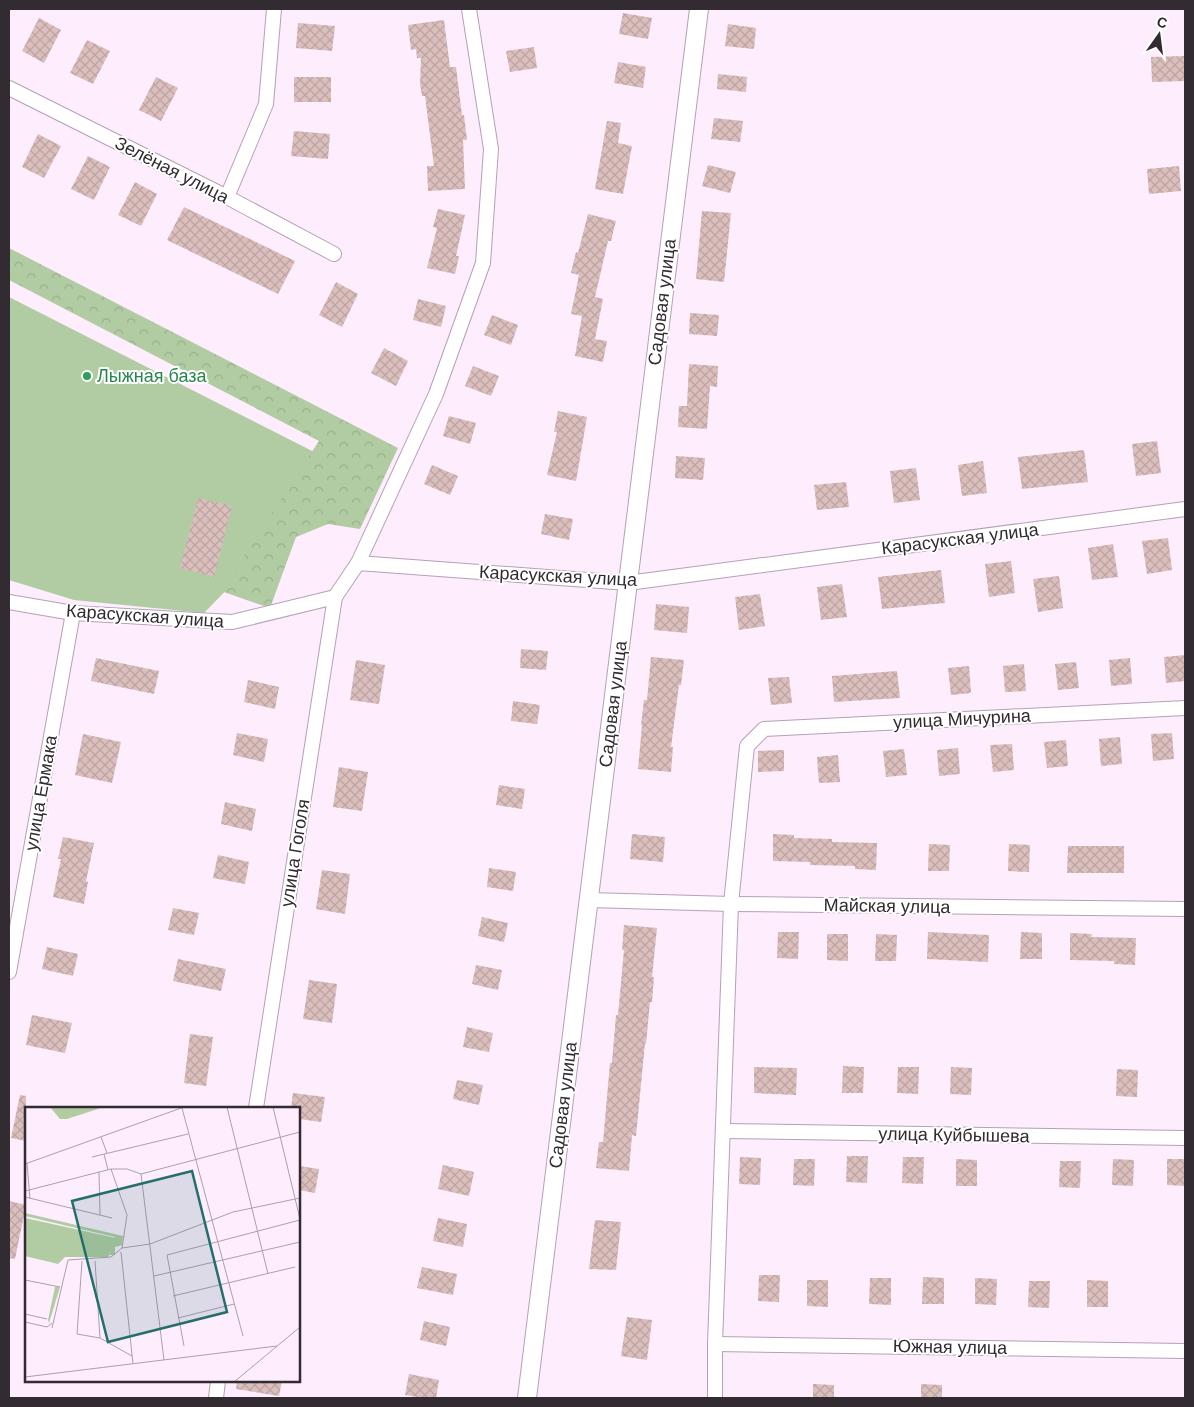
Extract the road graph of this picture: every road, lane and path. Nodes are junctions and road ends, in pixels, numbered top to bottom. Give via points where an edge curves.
1 (274, 9) edge
2 (469, 9) edge
3 (699, 9) edge
4 (9, 88) edge
5 (227, 197) junction
6 (334, 254) dead end
7 (1185, 510) edge
8 (358, 563) junction
9 (628, 583) junction
10 (335, 597) junction
11 (9, 602) edge
12 (73, 613) junction
13 (1185, 708) edge
14 (588, 900) junction
15 (731, 904) junction
16 (1185, 909) edge
17 (9, 972) edge
18 (256, 1107) edge
19 (723, 1131) junction
20 (1185, 1138) edge
21 (715, 1344) junction
22 (1185, 1351) edge
23 (218, 1382) edge
24 (216, 1398) edge
25 (527, 1398) edge
26 (715, 1398) edge

1 - 5 street via 266,104
2 - 8 street via 491,148 483,263 436,394
3 - 9 street, Садовая улица
4 - 5 street, Зелёная улица
5 - 6 street, Зелёная улица
7 - 9 street, Карасукская улица
8 - 9 street, Карасукская улица
8 - 10 street
9 - 14 street, Садовая улица
10 - 12 street, Карасукская улица via 232,622
10 - 18 street, улица Гоголя
11 - 12 street, Карасукская улица
12 - 17 street, улица Ермака
13 - 15 street, улица Мичурина via 764,729 747,746
14 - 15 street, Майская улица
14 - 25 street, Садовая улица
15 - 16 street, Майская улица
15 - 19 street
19 - 20 street, улица Куйбышева
19 - 21 street
21 - 22 street, Южная улица
21 - 26 street
23 - 24 street

